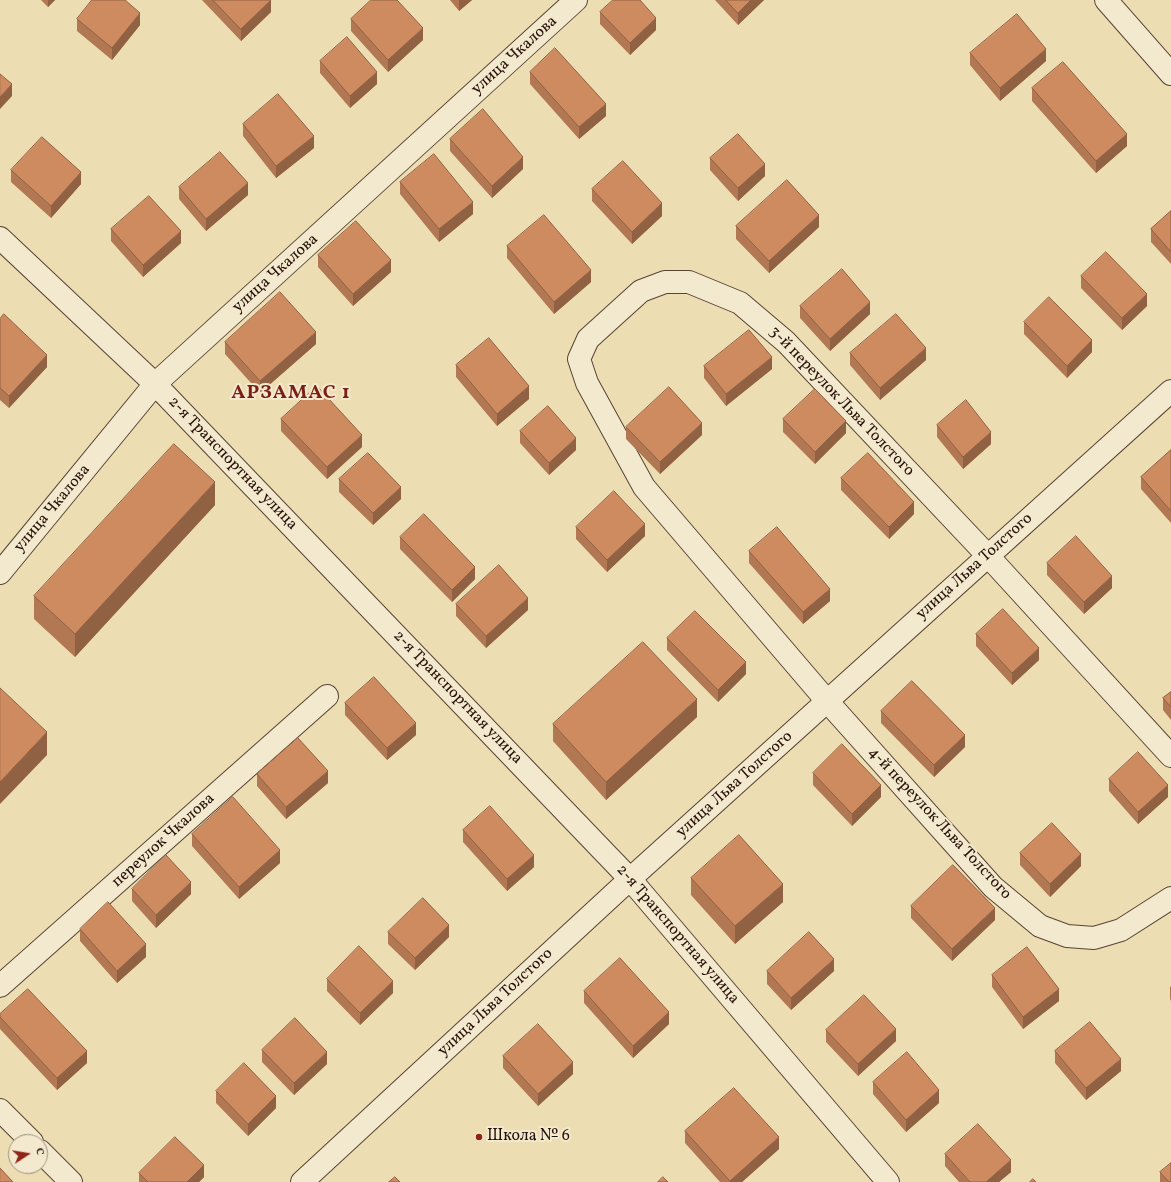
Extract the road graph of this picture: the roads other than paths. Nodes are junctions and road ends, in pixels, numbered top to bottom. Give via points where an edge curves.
1 (576, 0) edge
2 (1106, 0) edge
3 (1171, 74) edge
4 (0, 238) edge
5 (156, 384) junction
6 (1171, 391) edge
7 (988, 556) junction
8 (0, 572) edge
9 (327, 696) dead end
10 (827, 701) junction
11 (1171, 756) edge
12 (630, 879) junction
13 (1171, 898) edge
14 (0, 986) edge
15 (0, 1110) edge
16 (24, 1134) edge
17 (48, 1159) edge
18 (71, 1182) edge
19 (302, 1182) edge
20 (888, 1182) edge

1 - 5 street, улица Чкалова
2 - 3 street
4 - 5 street, 2-я Транспортная улица
5 - 8 street, улица Чкалова
5 - 12 street, 2-я Транспортная улица
6 - 7 street, улица Льва Толстого
7 - 10 street, улица Льва Толстого
7 - 10 street, 3-й переулок Льва Толстого via 786,342 740,303 689,282 665,282 635,296 588,339 579,359 586,383 644,487
7 - 11 street
9 - 14 street, переулок Чкалова
10 - 12 street, улица Льва Толстого
10 - 13 street, 4-й переулок Льва Толстого via 993,887 1040,926 1067,936 1094,938 1121,930
12 - 19 street, улица Льва Толстого
12 - 20 street, 2-я Транспортная улица
15 - 16 street
17 - 18 street

